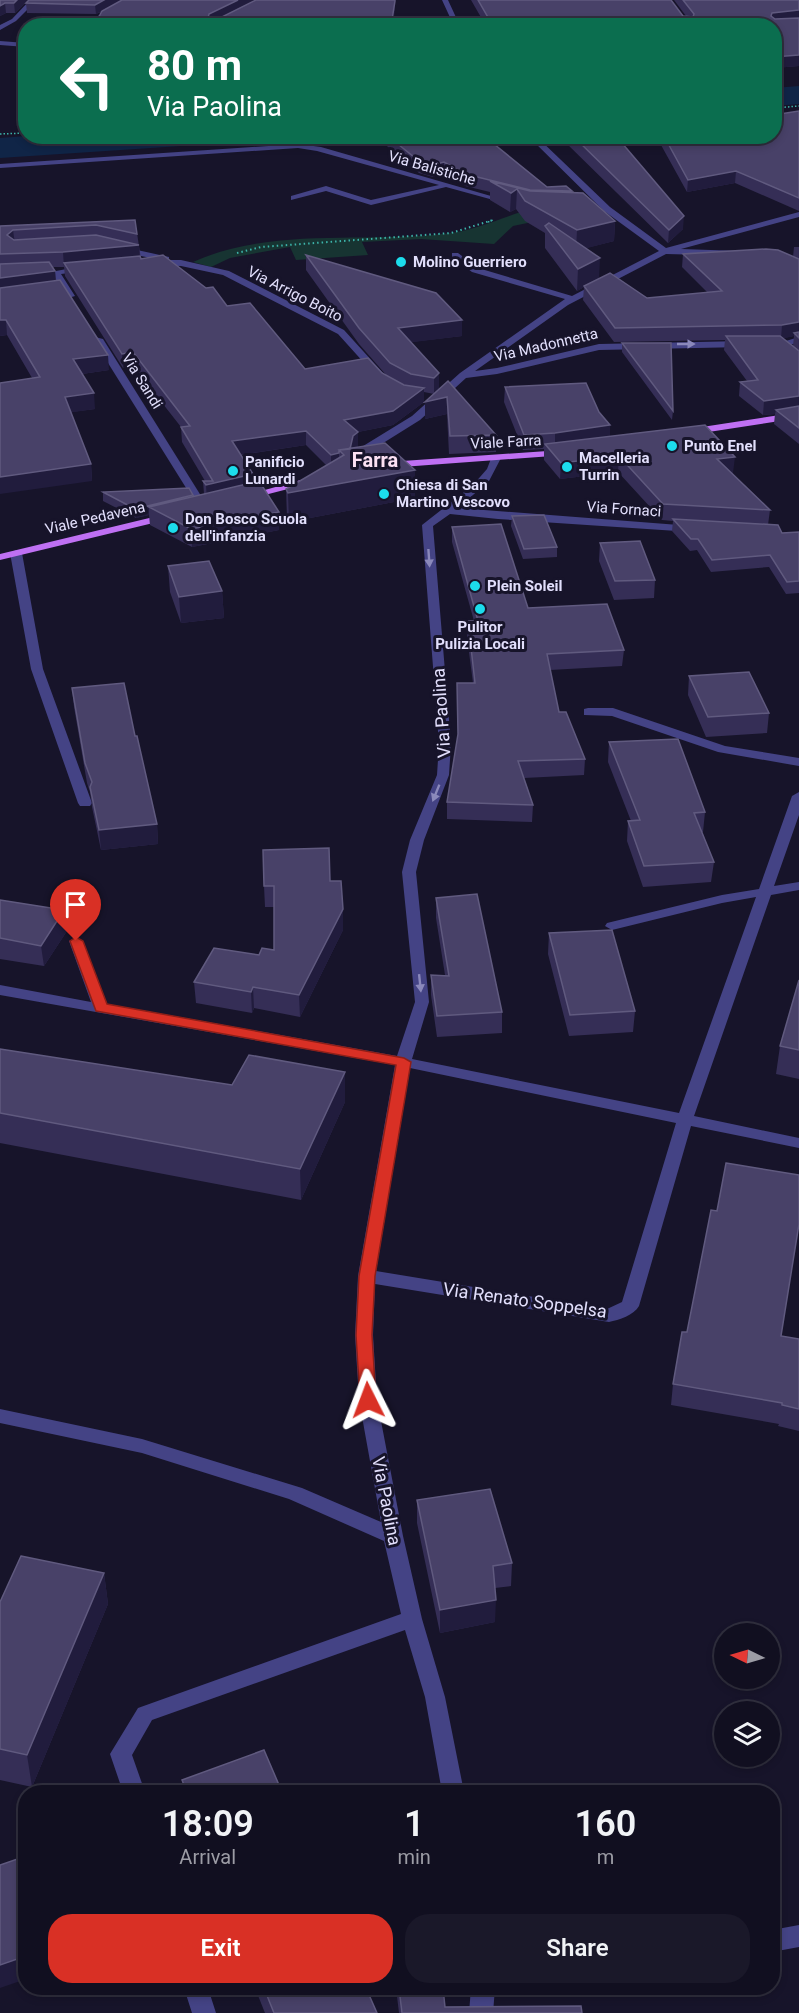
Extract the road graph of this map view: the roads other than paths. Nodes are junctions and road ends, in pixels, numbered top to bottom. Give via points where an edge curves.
1 (34, 0) edge
2 (132, 0) edge
3 (445, 0) edge
4 (97, 18) edge
5 (453, 18) edge
6 (0, 28) edge
7 (0, 43) edge
8 (18, 44) edge
9 (539, 144) edge
10 (0, 166) edge
11 (445, 186) junction
12 (294, 198) dead end
13 (519, 204) edge
14 (596, 209) edge
15 (607, 209) junction
16 (799, 214) edge
17 (109, 247) edge
18 (665, 251) junction
19 (455, 255) dead end
20 (747, 255) edge
21 (145, 264) edge
22 (190, 265) junction
23 (90, 269) edge
24 (66, 289) junction
25 (55, 290) edge
26 (573, 299) junction
27 (79, 309) edge
28 (91, 328) edge
29 (799, 340) edge
30 (759, 344) edge
31 (770, 344) edge
32 (781, 344) junction
33 (799, 361) edge
34 (462, 375) junction
35 (386, 383) edge
36 (799, 415) edge
37 (683, 433) edge
38 (578, 450) edge
39 (496, 458) junction
40 (360, 468) joint
41 (323, 477) edge
42 (236, 499) edge
43 (198, 509) joint
44 (447, 510) junction
45 (701, 529) edge
46 (16, 553) junction
47 (0, 556) edge
48 (588, 712) dead end
49 (799, 762) edge
50 (799, 796) edge
51 (85, 803) dead end
52 (799, 886) edge
53 (765, 893) junction
54 (612, 926) dead end
55 (76, 941) dead end
56 (0, 990) edge
57 (101, 1008) junction
58 (404, 1062) junction
59 (685, 1118) junction
60 (799, 1143) edge
61 (367, 1276) junction
62 (0, 1416) edge
63 (393, 1536) junction
64 (412, 1619) junction
65 (132, 1785) edge
66 (452, 1785) edge
67 (799, 1936) edge
68 (780, 1940) edge
69 (198, 1995) edge
70 (482, 1995) edge
71 (204, 2013) edge
72 (481, 2013) edge

1 - 6 street
2 - 4 street
3 - 5 street
7 - 8 street
9 - 15 street
10 - 11 street, Via Balistiche via 298,146
11 - 12 street via 371,203 326,188
11 - 13 street, Via Balistiche
14 - 15 street
15 - 18 street
16 - 18 street
17 - 22 street, Via Arrigo Boito
18 - 20 street
18 - 26 street
19 - 26 street via 476,270
21 - 22 street, Via Arrigo Boito
22 - 35 street, Via Arrigo Boito via 226,273 341,332
23 - 24 street via 50,272
24 - 25 street
24 - 27 street
26 - 34 street
28 - 43 street, Via Sandi
29 - 32 street
34 -> 30 street, Via Madonnetta via 497,371 599,347
31 - 32 street
32 - 33 street
34 - 40 street via 432,398 416,418 359,453
36 - 37 main road
38 - 39 main road, Viale Farra
39 - 40 main road, Viale Farra
39 - 44 street, Via Paolina via 483,482
41 - 42 main road
43 - 46 main road, Viale Pedavena
44 - 45 street, Via Fornaci
44 -> 58 street, Via Paolina via 427,525 445,744 443,775 417,840 409,872 422,1002
46 - 47 main road, Viale Pedavena
46 - 51 street via 37,669
48 - 49 street via 613,712 712,746
50 - 53 street, Via Renato Soppelsa
52 - 53 street
53 - 54 street via 722,899
53 - 59 street, Via Renato Soppelsa
55 - 57 street
56 - 57 street
57 - 58 street
58 - 59 street
58 - 61 street, Via Paolina
59 - 60 street
59 - 61 street, Via Renato Soppelsa via 630,1306 609,1316
61 - 63 street, Via Paolina via 364,1335 368,1400
62 - 63 street via 142,1446 295,1493
63 - 64 street, Via Paolina
64 - 65 street via 145,1714 121,1754
64 - 66 street, Via Paolina via 435,1697
67 - 68 street
69 - 71 street
70 - 72 street

